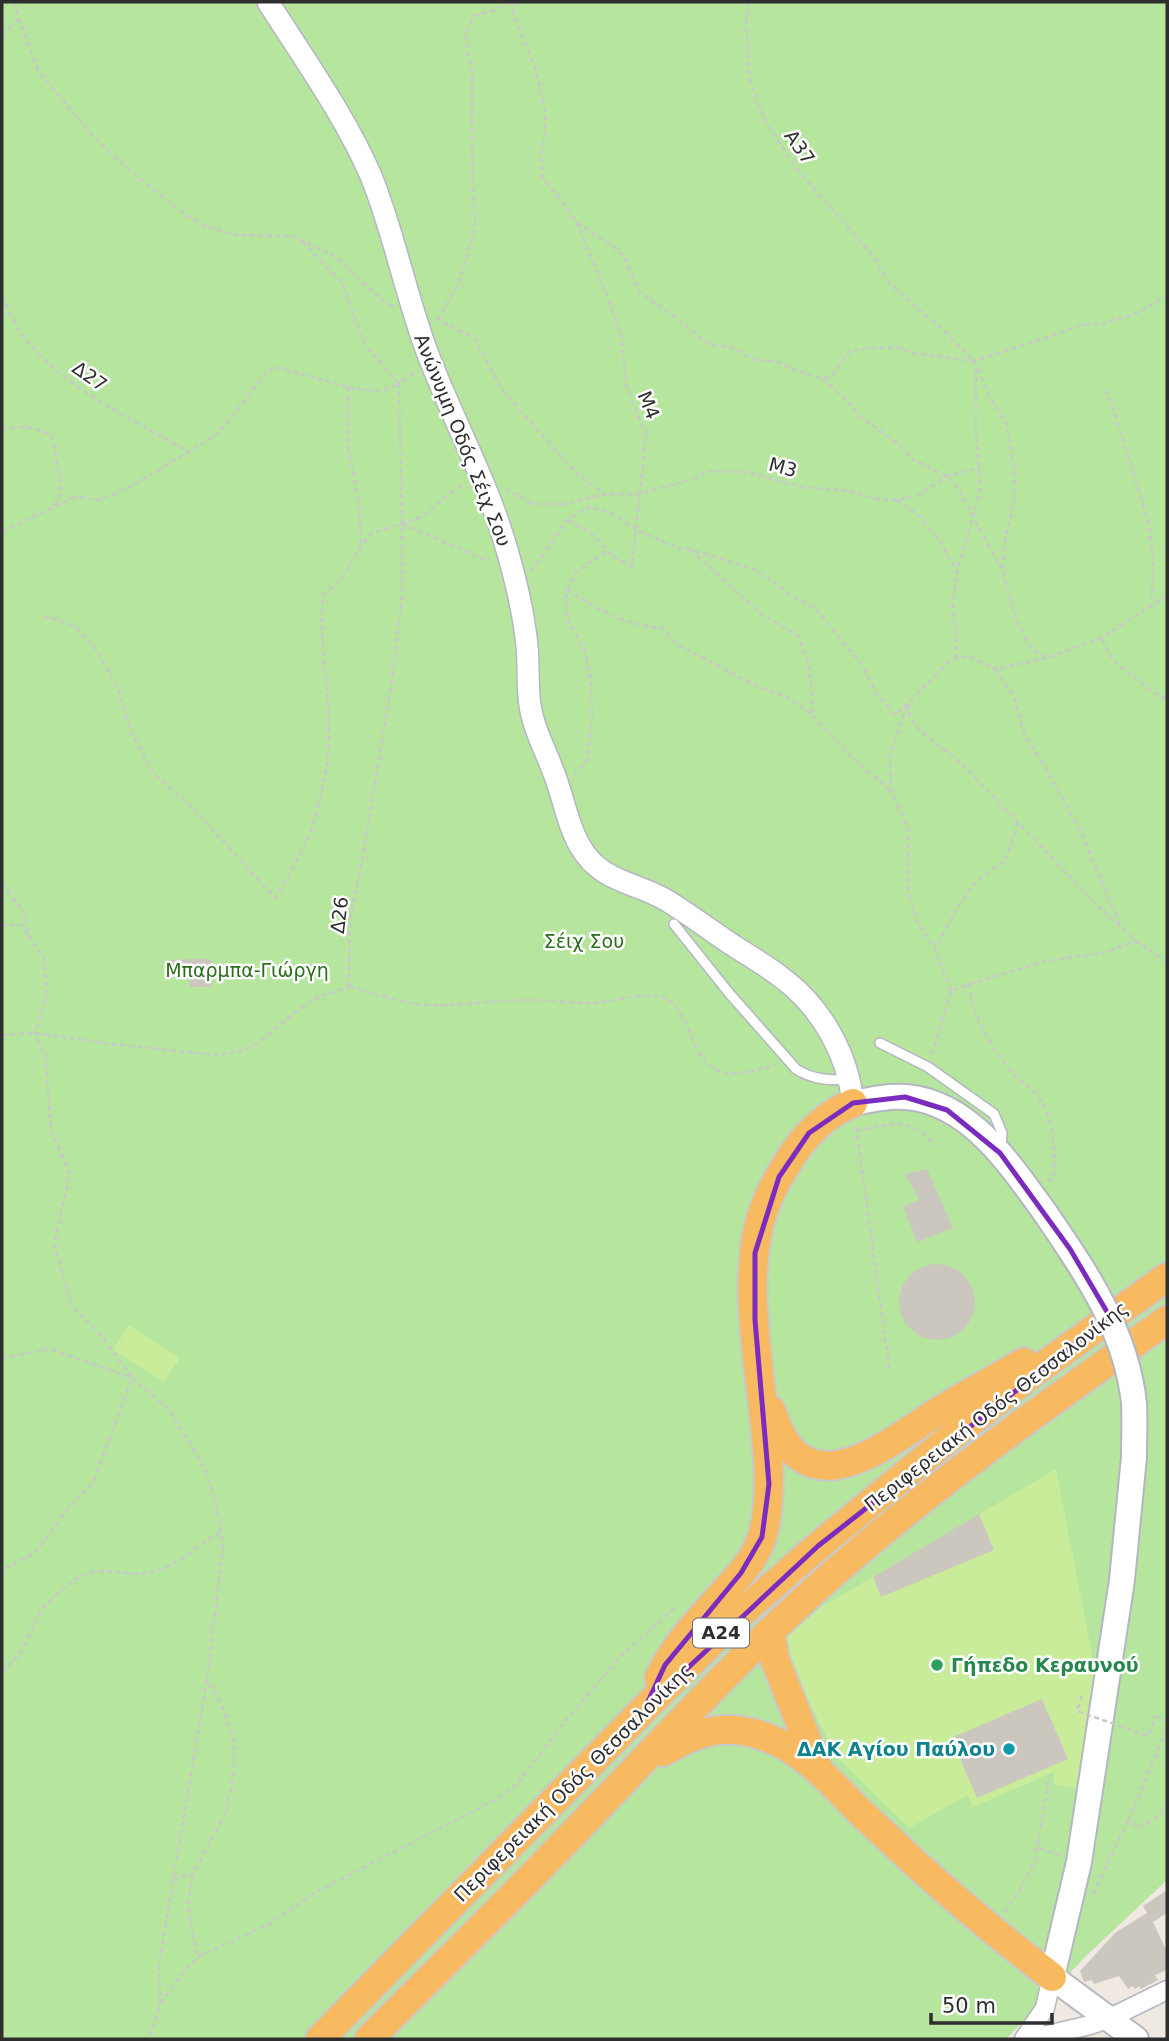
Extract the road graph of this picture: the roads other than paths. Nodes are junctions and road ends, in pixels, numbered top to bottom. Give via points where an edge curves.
1 (268, 2) edge
2 (674, 924) dead end
3 (880, 1044) dead end
4 (853, 1105) junction
5 (1000, 1153) junction
6 (1167, 1277) edge
7 (1167, 1320) edge
8 (1101, 1323) junction
9 (760, 1371) junction
10 (770, 1631) junction
11 (645, 1708) junction
12 (819, 1771) junction
13 (576, 1832) junction
14 (1052, 1977) junction
15 (1167, 1990) edge
16 (1108, 2019) junction
17 (320, 2039) edge
18 (369, 2039) edge
19 (1024, 2039) edge
20 (1031, 2039) edge
21 (1136, 2039) edge

1 - 4 street, Ανώνυμη Οδός Σέιχ Σου via 335,109 385,215 431,361 480,473 510,561 527,645 530,704 579,846 612,878 664,899 787,982 809,1004 844,1059
2 - 4 lane via 796,1069 820,1080
3 - 5 lane via 928,1067 994,1114 1002,1133
4 - 5 main road via 891,1097 919,1099 976,1129
4 - 9 highway via 827,1118 800,1143 779,1177 760,1224 754,1284
5 - 14 main road, bridge via 1103,1303 1121,1343 1133,1402 1134,1457 1122,1580 1079,1862
6 - 8 highway, Περιφερειακή Οδός Θεσσαλονίκης / Α24
7 - 10 highway, Περιφερειακή Οδός Θεσσαλονίκης / Α24 via 1049,1402 910,1509
8 - 9 highway via 960,1398 860,1460 843,1465 813,1464 790,1447 778,1428
8 - 11 highway, Περιφερειακή Οδός Θεσσαλονίκης / Α24 via 957,1432 818,1546 739,1615
9 - 11 highway via 769,1484 762,1537 741,1573 665,1665
10 - 12 highway via 775,1660
10 - 13 highway, Περιφερειακή Οδός Θεσσαλονίκης / Α24
11 - 17 highway, Περιφερειακή Οδός Θεσσαλονίκης / Α24
12 - 13 highway via 766,1737 736,1730 709,1731 655,1757
12 - 14 highway via 918,1865
13 - 18 highway, Περιφερειακή Οδός Θεσσαλονίκης / Α24
14 - 16 main road
14 - 19 street via 1045,2008
15 - 16 street
16 - 20 street
16 - 21 main road

